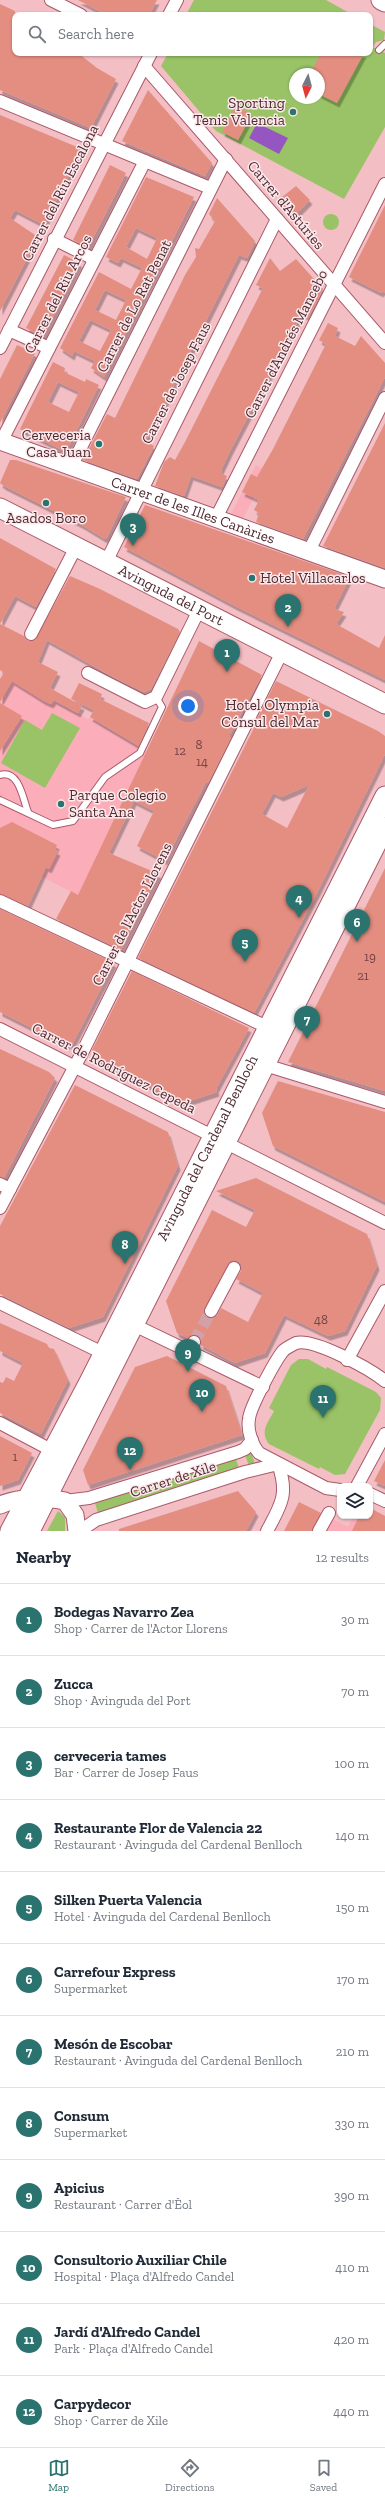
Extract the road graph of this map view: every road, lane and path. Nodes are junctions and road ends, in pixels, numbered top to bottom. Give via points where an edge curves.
1 (51, 0) edge
2 (177, 0) edge
3 (381, 0) edge
4 (385, 2) edge
5 (75, 12) edge
6 (171, 12) edge
7 (385, 44) edge
8 (379, 50) dead end
9 (149, 56) edge
10 (144, 66) junction
11 (0, 101) edge
12 (103, 143) junction
13 (226, 159) junction
14 (145, 161) junction
15 (385, 184) edge
16 (210, 188) junction
17 (277, 219) junction
18 (54, 239) junction
19 (94, 259) junction
20 (333, 285) junction
21 (9, 330) junction
22 (385, 343) edge
23 (0, 348) edge
24 (49, 348) junction
25 (385, 398) edge
26 (1, 441) edge
27 (71, 467) junction
28 (140, 491) junction
29 (0, 508) edge
30 (215, 520) junction
31 (76, 547) junction
32 (308, 550) junction
33 (106, 562) junction
34 (385, 579) edge
35 (199, 610) junction
36 (31, 634) dead end
37 (282, 652) junction
38 (88, 673) dead end
39 (156, 697) junction
40 (385, 704) edge
41 (0, 775) edge
42 (385, 796) edge
43 (0, 800) edge
44 (28, 812) junction
45 (385, 827) edge
46 (0, 901) edge
47 (126, 962) junction
48 (267, 1027) junction
49 (0, 1029) edge
50 (265, 1065) junction
51 (75, 1066) junction
52 (385, 1102) edge
53 (220, 1139) junction
54 (5, 1187) edge
55 (0, 1208) edge
56 (385, 1223) edge
57 (234, 1268) dead end
58 (385, 1291) edge
59 (0, 1303) edge
60 (211, 1311) tunnel mouth
61 (134, 1325) junction
62 (194, 1342) tunnel mouth
63 (188, 1353) junction
64 (110, 1356) junction
65 (347, 1360) junction
66 (385, 1381) edge
67 (263, 1387) junction
68 (0, 1423) edge
69 (385, 1434) edge
70 (252, 1440) junction
71 (54, 1450) junction
72 (278, 1464) junction
73 (359, 1483) edge
74 (337, 1490) edge
75 (373, 1495) edge
76 (37, 1498) junction
77 (65, 1501) junction
78 (385, 1501) edge
79 (0, 1505) edge
80 (329, 1513) dead end
81 (10, 1531) edge
82 (30, 1531) edge
83 (77, 1531) edge
84 (80, 1531) edge
85 (268, 1531) edge
86 (319, 1531) edge

1 - 5 street
2 - 6 street
3 - 4 main road
7 - 8 lane
9 - 10 street, Carrer del Riu Escalona
10 - 12 street, Carrer del Riu Escalona
10 - 13 street, Carrer d'Astúries
11 - 12 street
12 - 14 street
12 - 18 street, Carrer del Riu Escalona
13 - 16 street, Carrer de Lo Rat Penat
13 - 17 street, Carrer d'Astúries
14 - 16 street
14 - 19 street, Carrer del Riu Arcos
15 - 20 street, Carrer d'Andrés Mancebo
16 - 27 street, Carrer de Lo Rat Penat
17 - 20 street, Carrer d'Astúries
17 - 28 street, Carrer de Josep Faus
18 - 19 street
18 - 21 street, Carrer del Riu Escalona
19 - 24 street, Carrer del Riu Arcos
20 - 22 street, Carrer d'Astúries
20 - 30 street, Carrer d'Andrés Mancebo
21 - 23 street, Carrer del Riu Escalona
21 - 24 street
24 - 26 street, Carrer del Riu Arcos
25 - 32 street
26 - 27 street, Carrer de les Illes Canàries
27 - 28 street, Carrer de les Illes Canàries
28 - 30 street, Carrer de les Illes Canàries
28 - 33 street, Carrer de Josep Faus
29 - 31 main road, Avinguda del Port
30 - 32 street, Carrer de les Illes Canàries
31 - 33 main road, Avinguda del Port
31 - 36 street
32 - 34 street, Carrer de les Illes Canàries
33 - 35 main road, Avinguda del Port
35 - 37 main road, Avinguda del Port
35 - 39 street
37 - 40 main road, Avinguda del Port
37 - 47 street, Carrer de l'Actor Llorens
38 - 39 street via 145,702
39 - 44 lane via 162,707 140,753 105,777 73,821 53,825
41 - 44 lane via 9,774 14,778
42 - 48 main road, Avinguda del Cardenal Benlloch
43 - 44 lane
45 - 50 main road, Avinguda del Cardenal Benlloch
46 - 47 street
47 - 48 street
47 - 51 street, Carrer de l'Actor Llorens
48 - 53 main road, Avinguda del Cardenal Benlloch
49 - 51 street, Carrer de Rodríguez Cepeda
50 - 52 street
50 - 53 main road, Avinguda del Cardenal Benlloch
51 - 53 street, Carrer de Rodríguez Cepeda
51 - 54 street, Carrer de l'Actor Llorens
53 - 56 street, Carrer de Rodríguez Cepeda
53 - 61 main road, Avinguda del Cardenal Benlloch
53 - 64 main road, Avinguda del Cardenal Benlloch
54 - 55 street, Carrer de l'Actor Llorens
57 - 60 street
58 - 65 street
59 - 64 street
61 - 63 street
61 - 64 main road, Avinguda del Cardenal Benlloch
62 - 63 street
63 - 67 street
64 - 71 main road, Avinguda del Cardenal Benlloch
64 - 76 main road, Avinguda del Cardenal Benlloch
65 - 66 street
65 - 67 street via 313,1344 296,1343 284,1350
67 - 70 street via 248,1420
68 - 71 street
69 - 73 street
70 - 72 street via 259,1454
70 - 77 street, Carrer de Xile via 238,1452 89,1498
71 - 76 main road, Avinguda del Cardenal Benlloch
72 - 74 street via 326,1488
72 - 84 street, Carrer de Xile via 245,1472 96,1520
72 - 85 street via 283,1476 283,1498
75 - 78 street
76 - 77 street
76 - 79 street
76 - 81 main road, Avinguda del Cardenal Benlloch
76 - 82 main road, Avinguda del Cardenal Benlloch
77 - 83 street via 75,1515
80 - 86 street

